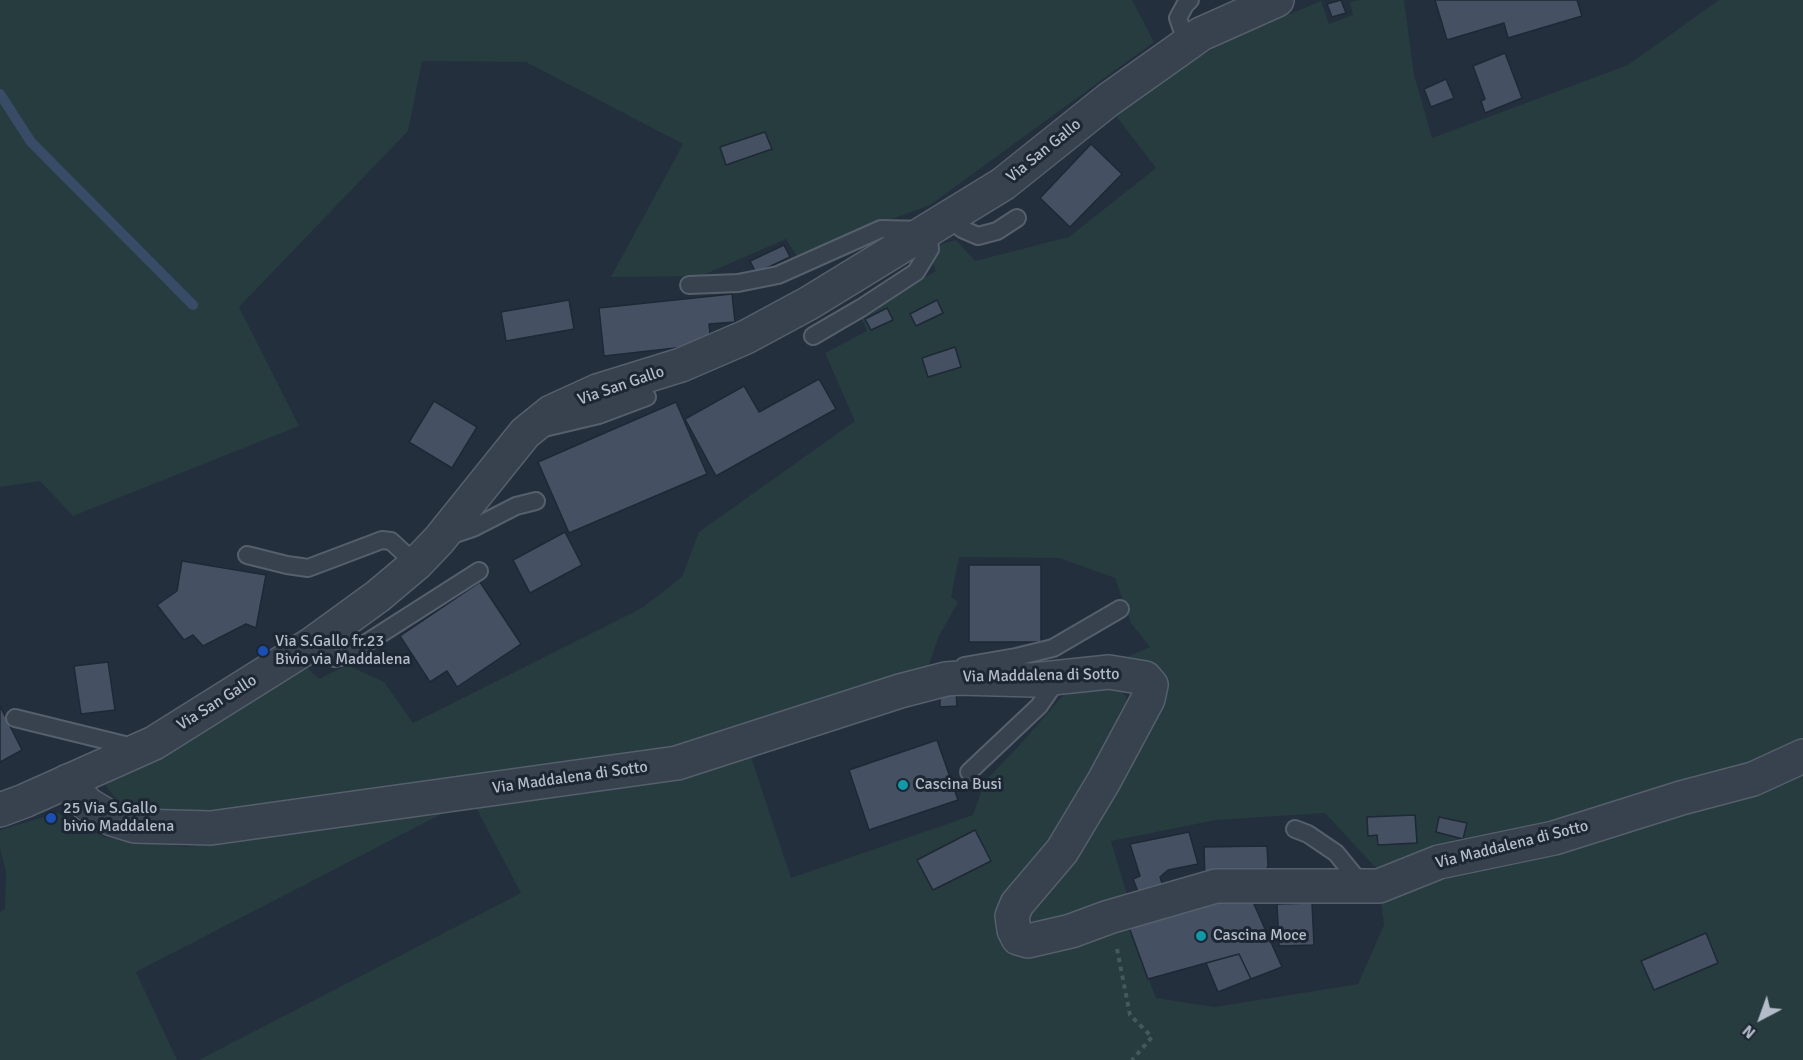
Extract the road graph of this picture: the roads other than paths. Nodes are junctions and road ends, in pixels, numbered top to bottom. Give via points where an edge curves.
1 (1190, 0) edge
2 (1277, 0) edge
3 (1187, 44) junction
4 (1017, 218) dead end
5 (939, 223) junction
6 (689, 285) dead end
7 (813, 336) dead end
8 (647, 398) dead end
9 (525, 433) junction
10 (536, 501) dead end
11 (439, 540) junction
12 (247, 555) dead end
13 (416, 564) junction
14 (478, 571) dead end
15 (1120, 609) dead end
16 (312, 644) junction
17 (1059, 677) junction
18 (946, 679) junction
19 (15, 718) dead end
20 (141, 749) junction
21 (1803, 756) edge
22 (969, 772) dead end
23 (68, 781) junction
24 (0, 810) edge
25 (1296, 829) dead end
26 (1364, 887) junction

1 - 3 lane via 1178,18
2 - 3 street, Via San Gallo
3 - 5 street, Via San Gallo via 1108,100 1003,184
4 - 5 lane via 997,231 978,236
5 - 6 lane via 881,229 778,275 738,283
5 - 7 lane via 916,272
5 - 9 street, Via San Gallo via 746,337 681,365 597,391 551,412
8 - 9 lane via 599,415
9 - 11 street, Via San Gallo
10 - 11 lane
11 - 13 street, Via San Gallo
12 - 13 lane via 308,568 382,540 391,541
13 - 16 street, Via San Gallo
14 - 16 lane via 346,656 335,658
15 - 18 lane via 1053,648 952,668
16 - 20 street, Via San Gallo
17 - 18 street, Via Maddalena di Sotto
17 - 22 lane via 1039,706
17 - 26 street, Via Maddalena di Sotto via 1110,672 1144,678 1151,685 1148,699 1062,851 1017,904 1012,916 1018,938 1028,941 1071,931 1216,886
18 - 23 street, Via Maddalena di Sotto via 677,763 211,828 135,826 112,819 87,804
19 - 20 lane
20 - 23 street, Via San Gallo
21 - 26 street, Via Maddalena di Sotto via 1753,779 1554,838 1439,862 1379,886
23 - 24 street, Via San Gallo
25 - 26 lane via 1336,853

